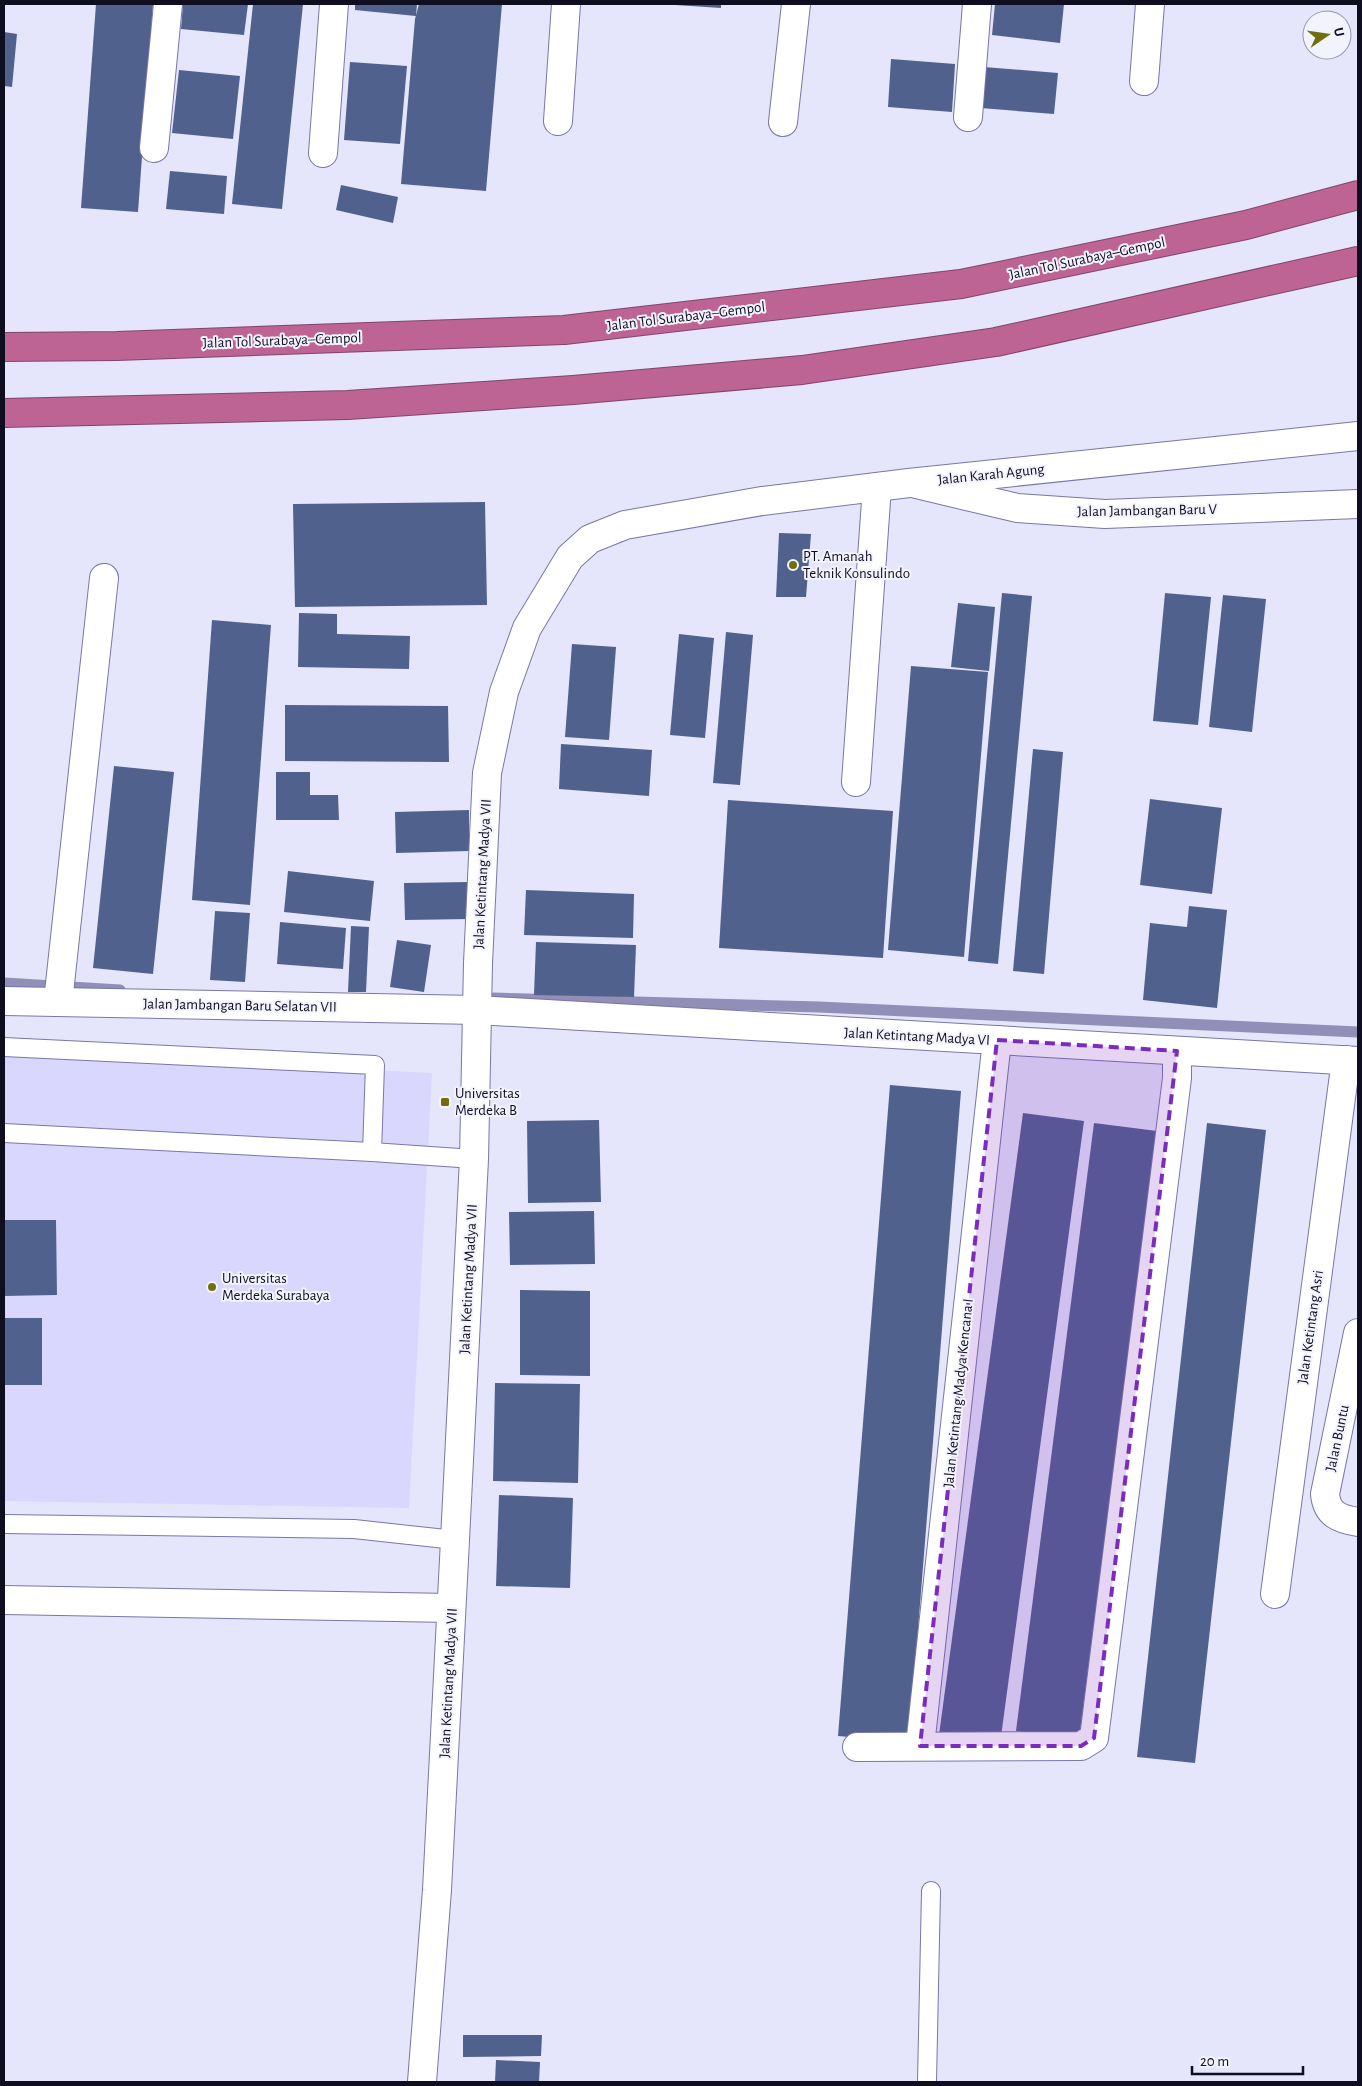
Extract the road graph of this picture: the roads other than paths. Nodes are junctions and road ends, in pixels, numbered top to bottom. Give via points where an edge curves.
1 (168, 4) edge
2 (334, 4) edge
3 (566, 4) edge
4 (796, 4) edge
5 (977, 4) edge
6 (1150, 4) edge
7 (1144, 81) dead end
8 (968, 117) dead end
9 (558, 121) dead end
10 (783, 122) dead end
11 (154, 148) dead end
12 (322, 153) dead end
13 (1358, 195) edge
14 (1358, 261) edge
15 (4, 347) edge
16 (4, 413) edge
17 (1358, 436) edge
18 (910, 483) junction
19 (876, 487) junction
20 (1358, 504) edge
21 (625, 525) joint
22 (104, 578) dead end
23 (856, 782) dead end
24 (60, 984) junction
25 (4, 1001) edge
26 (477, 1007) junction
27 (997, 1040) junction
28 (4, 1046) edge
29 (1178, 1050) junction
30 (1352, 1060) edge
31 (4, 1134) edge
32 (372, 1152) junction
33 (474, 1159) junction
34 (1358, 1333) edge
35 (1358, 1522) edge
36 (4, 1524) edge
37 (455, 1540) junction
38 (1275, 1594) dead end
39 (4, 1600) edge
40 (451, 1608) junction
41 (920, 1746) junction
42 (857, 1747) dead end
43 (931, 1891) dead end
44 (422, 2082) edge
45 (926, 2082) edge

1 - 11 street
2 - 12 street
3 - 9 street
4 - 10 street
5 - 8 street
6 - 7 street
13 - 15 highway, Jalan Tol Surabaya–Gempol via 1246,225 961,284 564,330
14 - 16 highway via 996,342 802,370 348,405
17 - 18 street, Jalan Karah Agung
18 - 19 street, Jalan Karah Agung
18 - 20 street, Jalan Jambangan Baru V via 1017,508 1105,514
19 - 21 street, Jalan Karah Agung via 762,501
19 - 23 street
21 - 26 street, Jalan Ketintang Madya VII via 590,539 570,557 526,628 504,692 487,773
22 - 24 street
24 - 25 street, Jalan Jambangan Baru Selatan VII
24 - 26 street, Jalan Jambangan Baru Selatan VII
26 - 27 street, Jalan Ketintang Madya VI
26 - 33 street, Jalan Ketintang Madya VII
27 - 29 street, Jalan Ketintang Madya VI
27 - 41 street, Jalan Ketintang Madya Kencana I
28 - 32 lane via 376,1065
29 - 30 street, Jalan Ketintang Madya VI
29 - 41 street via 1094,1738 1081,1746
30 - 38 street, Jalan Ketintang Asri
31 - 32 lane
32 - 33 lane
33 - 37 street, Jalan Ketintang Madya VII
34 - 35 street, Jalan Buntu via 1325,1494 1328,1509 1337,1518
36 - 37 lane via 354,1528
37 - 40 street, Jalan Ketintang Madya VII
39 - 40 street
40 - 44 street, Jalan Ketintang Madya VII via 437,1890
41 - 42 street
43 - 45 lane

